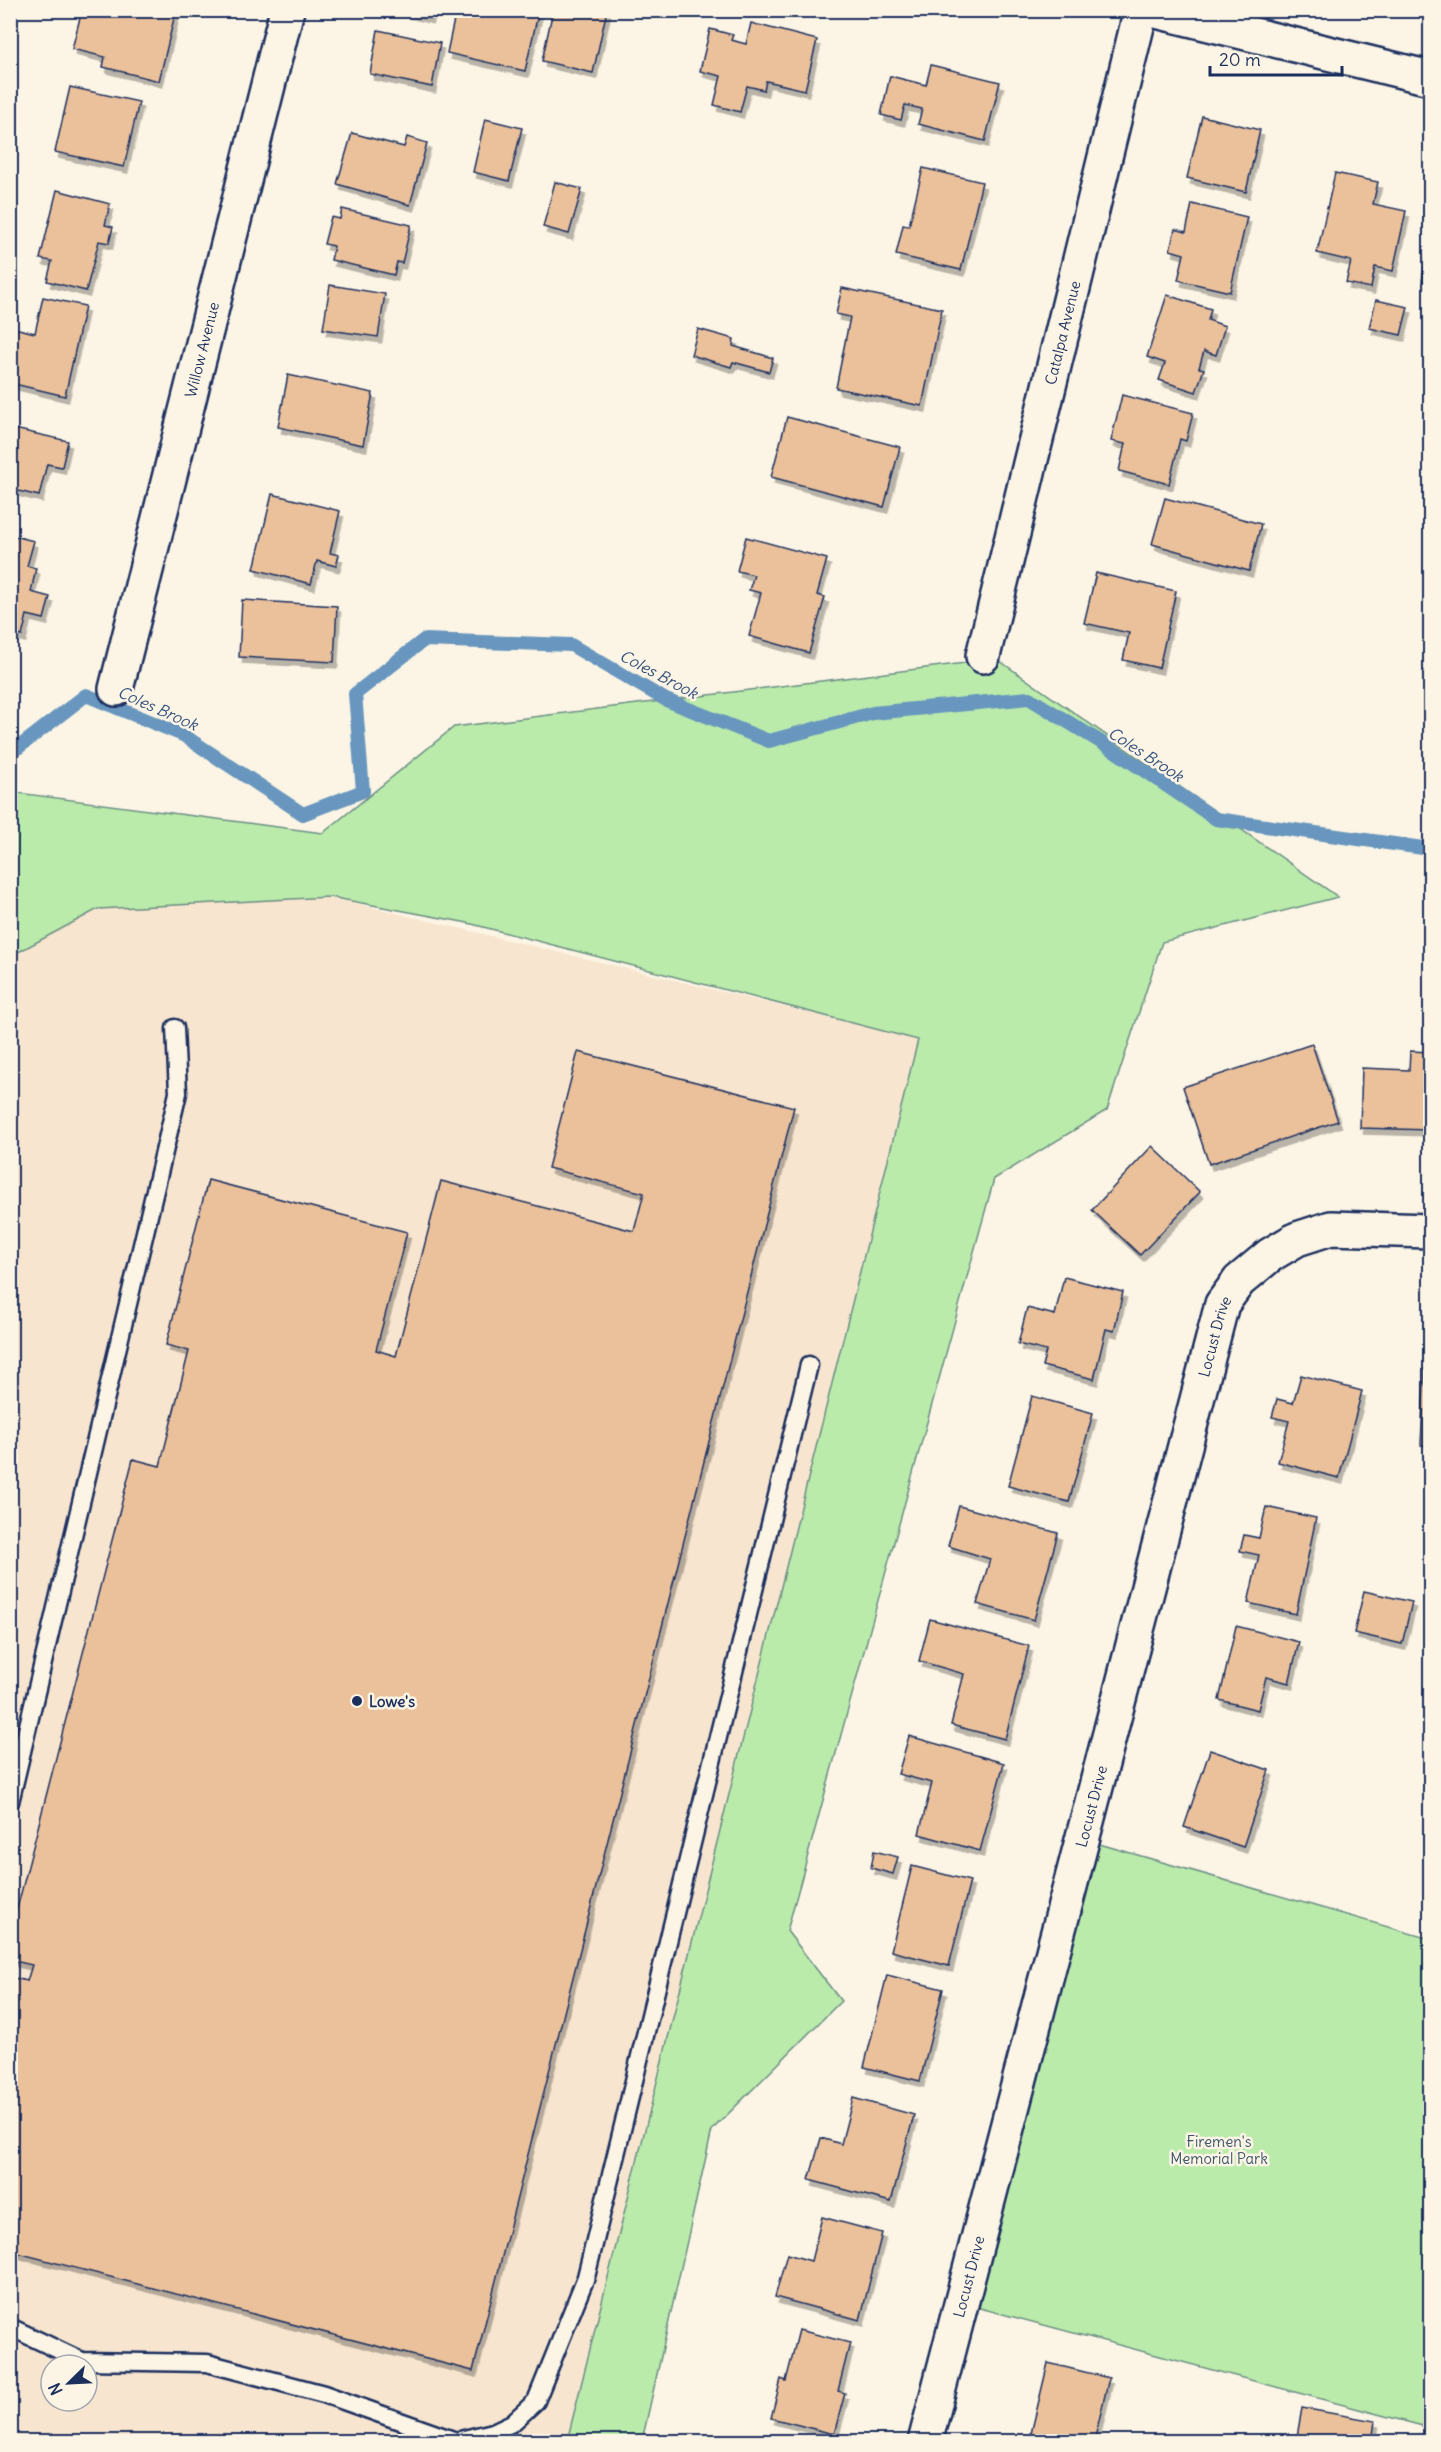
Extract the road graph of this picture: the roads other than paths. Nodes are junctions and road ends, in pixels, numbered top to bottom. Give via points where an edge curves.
1 (287, 10) edge
2 (1141, 10) edge
3 (1152, 10) edge
4 (1431, 78) edge
5 (983, 656) dead end
6 (116, 689) dead end
7 (175, 1028) dead end
8 (1431, 1231) edge
9 (809, 1365) dead end
10 (10, 1802) edge
11 (10, 2327) edge
12 (925, 2442) edge

1 - 6 street, Willow Avenue
2 - 5 street, Catalpa Avenue
3 - 4 street
7 - 10 lane via 178,1093
8 - 12 street, Locust Drive via 1330,1228 1297,1239 1269,1255 1239,1281 1221,1304
9 - 11 lane via 586,2277 536,2401 512,2423 493,2432 456,2440 324,2394 207,2363 81,2361

